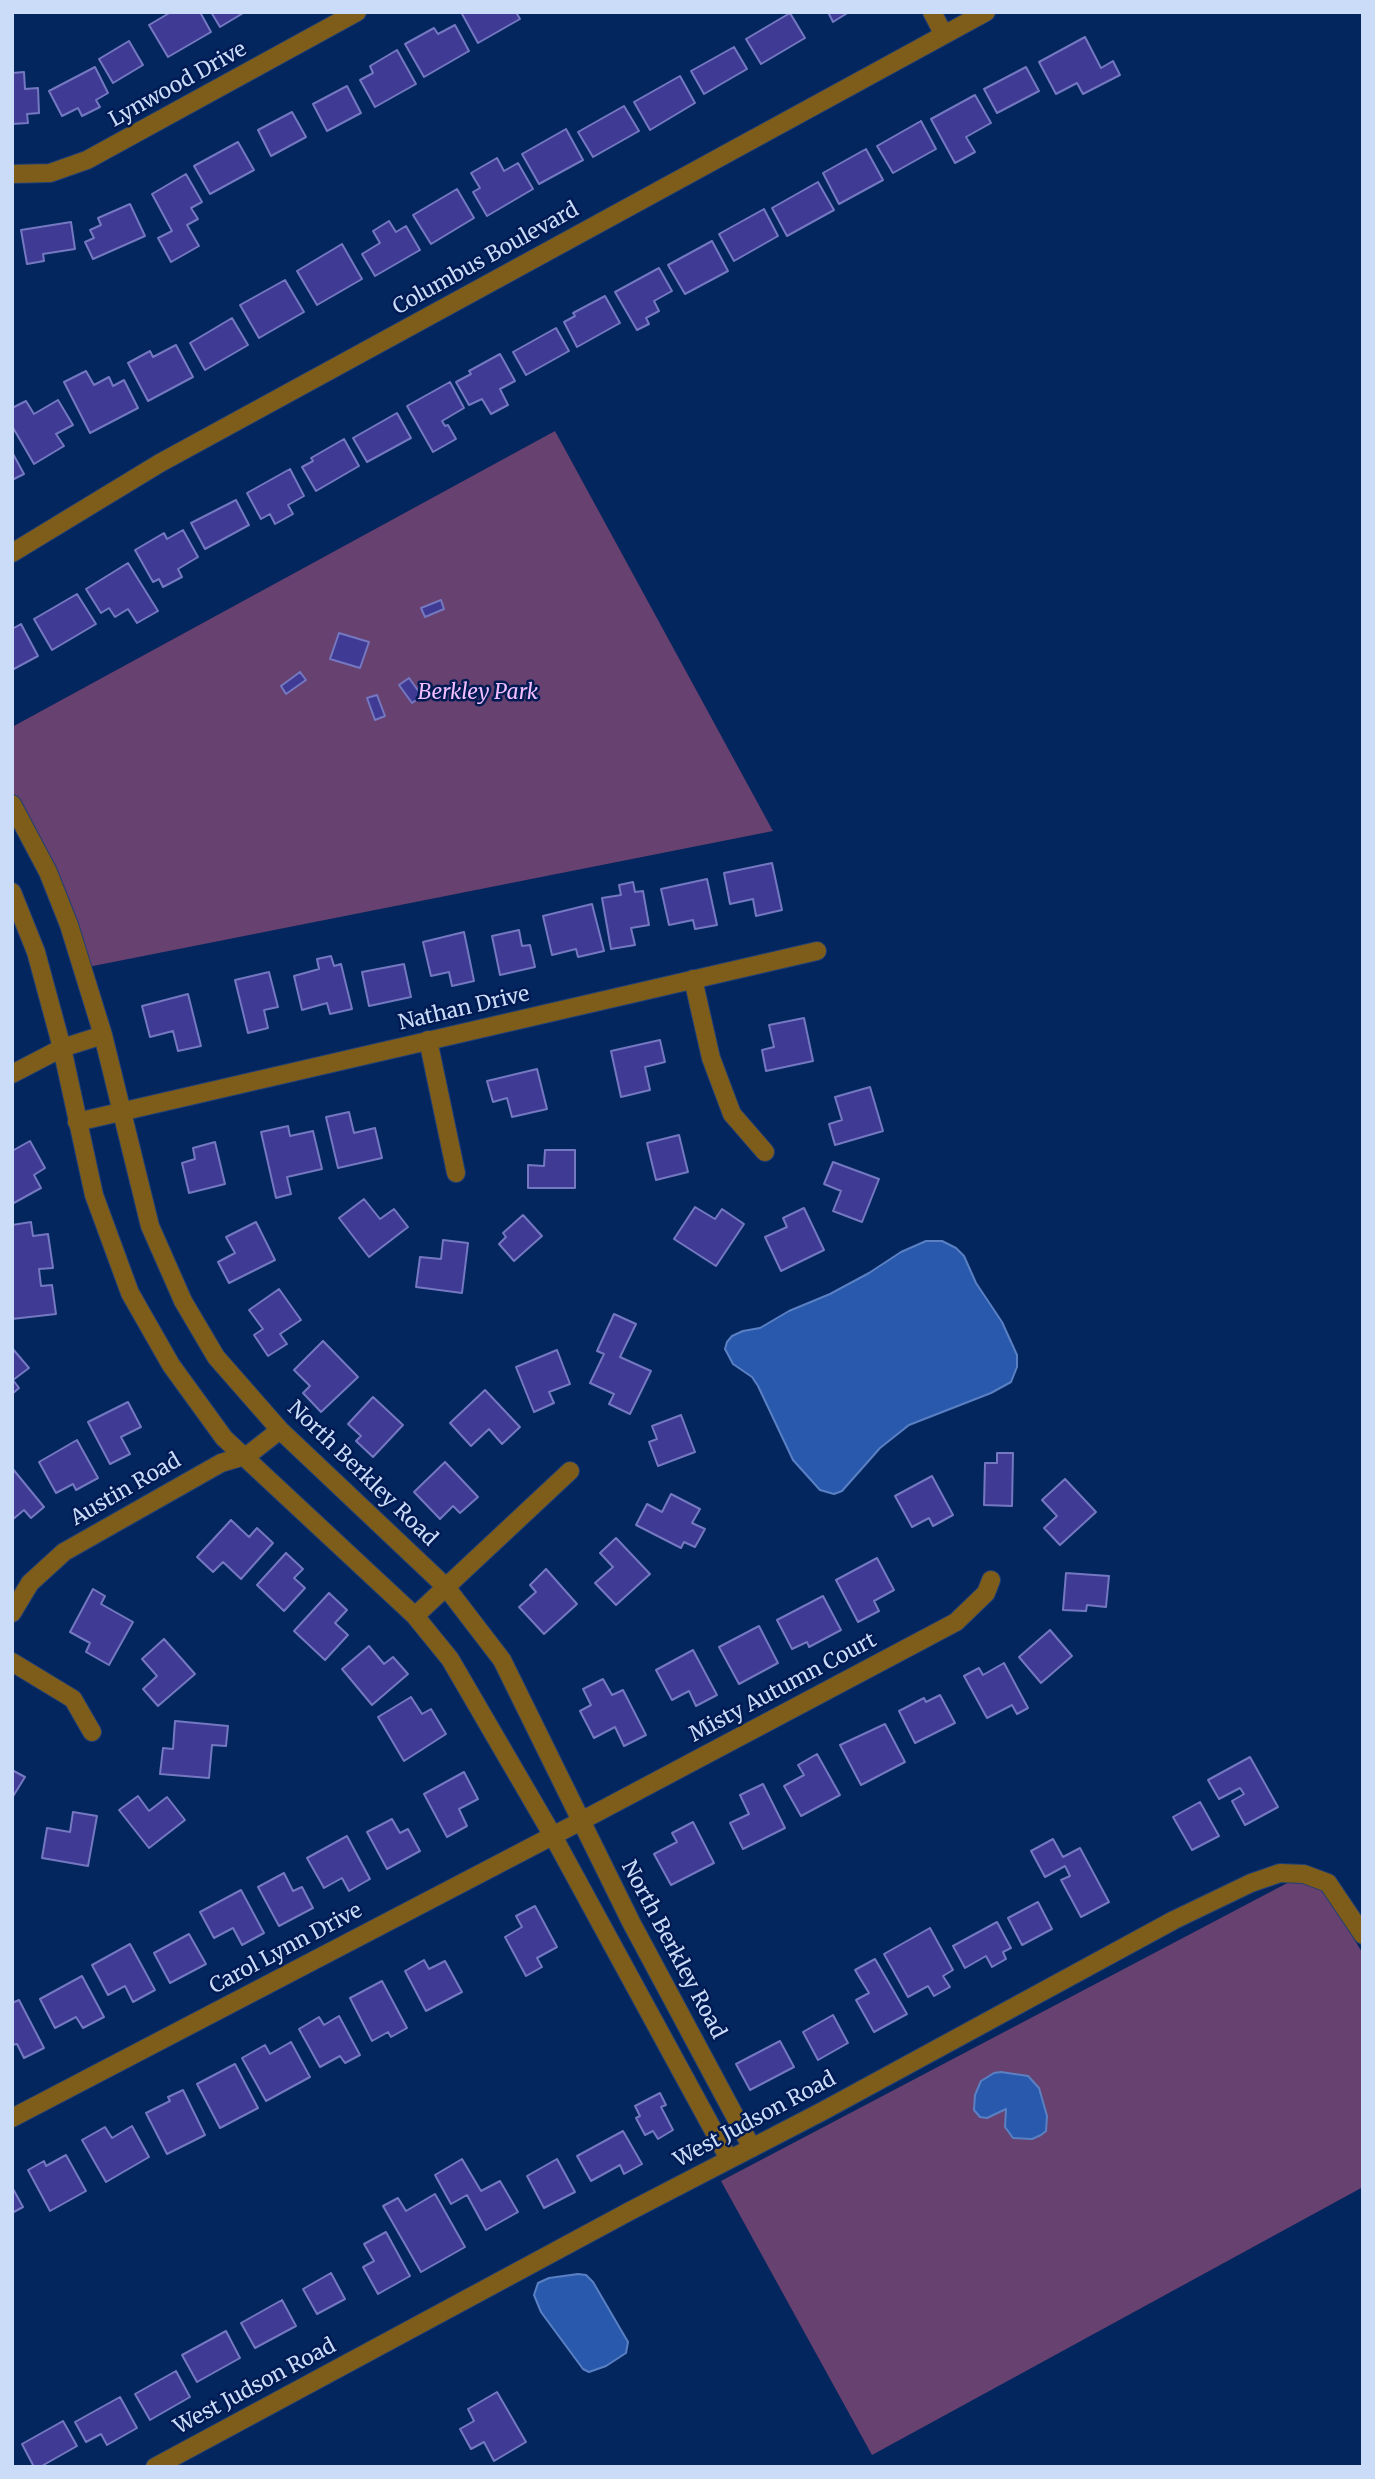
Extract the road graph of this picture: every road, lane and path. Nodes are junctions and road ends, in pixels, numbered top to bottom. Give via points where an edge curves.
1 (357, 12) edge
2 (932, 12) edge
3 (986, 12) edge
4 (944, 35) junction
5 (12, 174) edge
6 (12, 553) edge
7 (12, 804) edge
8 (12, 892) edge
9 (817, 951) dead end
10 (693, 979) junction
11 (103, 1035) junction
12 (428, 1040) junction
13 (62, 1048) junction
14 (12, 1074) edge
15 (121, 1112) junction
16 (77, 1122) junction
17 (765, 1152) dead end
18 (456, 1173) dead end
19 (280, 1430) junction
20 (244, 1457) junction
21 (570, 1471) dead end
22 (991, 1580) dead end
23 (446, 1587) junction
24 (12, 1613) edge
25 (415, 1616) junction
26 (12, 1662) edge
27 (92, 1732) dead end
28 (582, 1821) junction
29 (553, 1836) junction
30 (1363, 1935) edge
31 (12, 2118) edge
32 (752, 2148) junction
33 (729, 2159) junction
34 (155, 2467) edge

1 - 5 street, Lynwood Drive via 87,160 50,173
2 - 4 street
3 - 4 street, Columbus Boulevard
4 - 6 street, Columbus Boulevard via 160,463
7 - 11 street, North Berkley Road via 48,872 69,925
8 - 13 street via 36,952
9 - 10 street, Nathan Drive
10 - 12 street, Nathan Drive
10 - 17 street via 710,1058 732,1114
11 - 13 street
11 - 15 street, North Berkley Road
12 - 15 street, Nathan Drive
12 - 18 street
13 - 14 street
13 - 16 street
15 - 16 street, Nathan Drive
15 - 19 street, North Berkley Road via 150,1226 183,1301 215,1357
16 - 20 street via 94,1195 130,1293 171,1365 224,1438
19 - 20 street, Austin Road
19 - 23 street, North Berkley Road
20 - 24 street, Austin Road via 221,1463 64,1552 30,1583
20 - 25 street
21 - 23 street
22 - 28 street, Misty Autumn Court via 986,1593 956,1622
23 - 25 street
23 - 28 street, North Berkley Road via 502,1660
25 - 29 street via 450,1659
26 - 27 street via 73,1699
28 - 29 street, Carol Lynn Drive
28 - 32 street, North Berkley Road
29 - 31 street, Carol Lynn Drive
29 - 33 street
30 - 32 street, West Judson Road via 1328,1883 1304,1874 1280,1873 1251,1883
32 - 33 street, West Judson Road
33 - 34 street, West Judson Road

